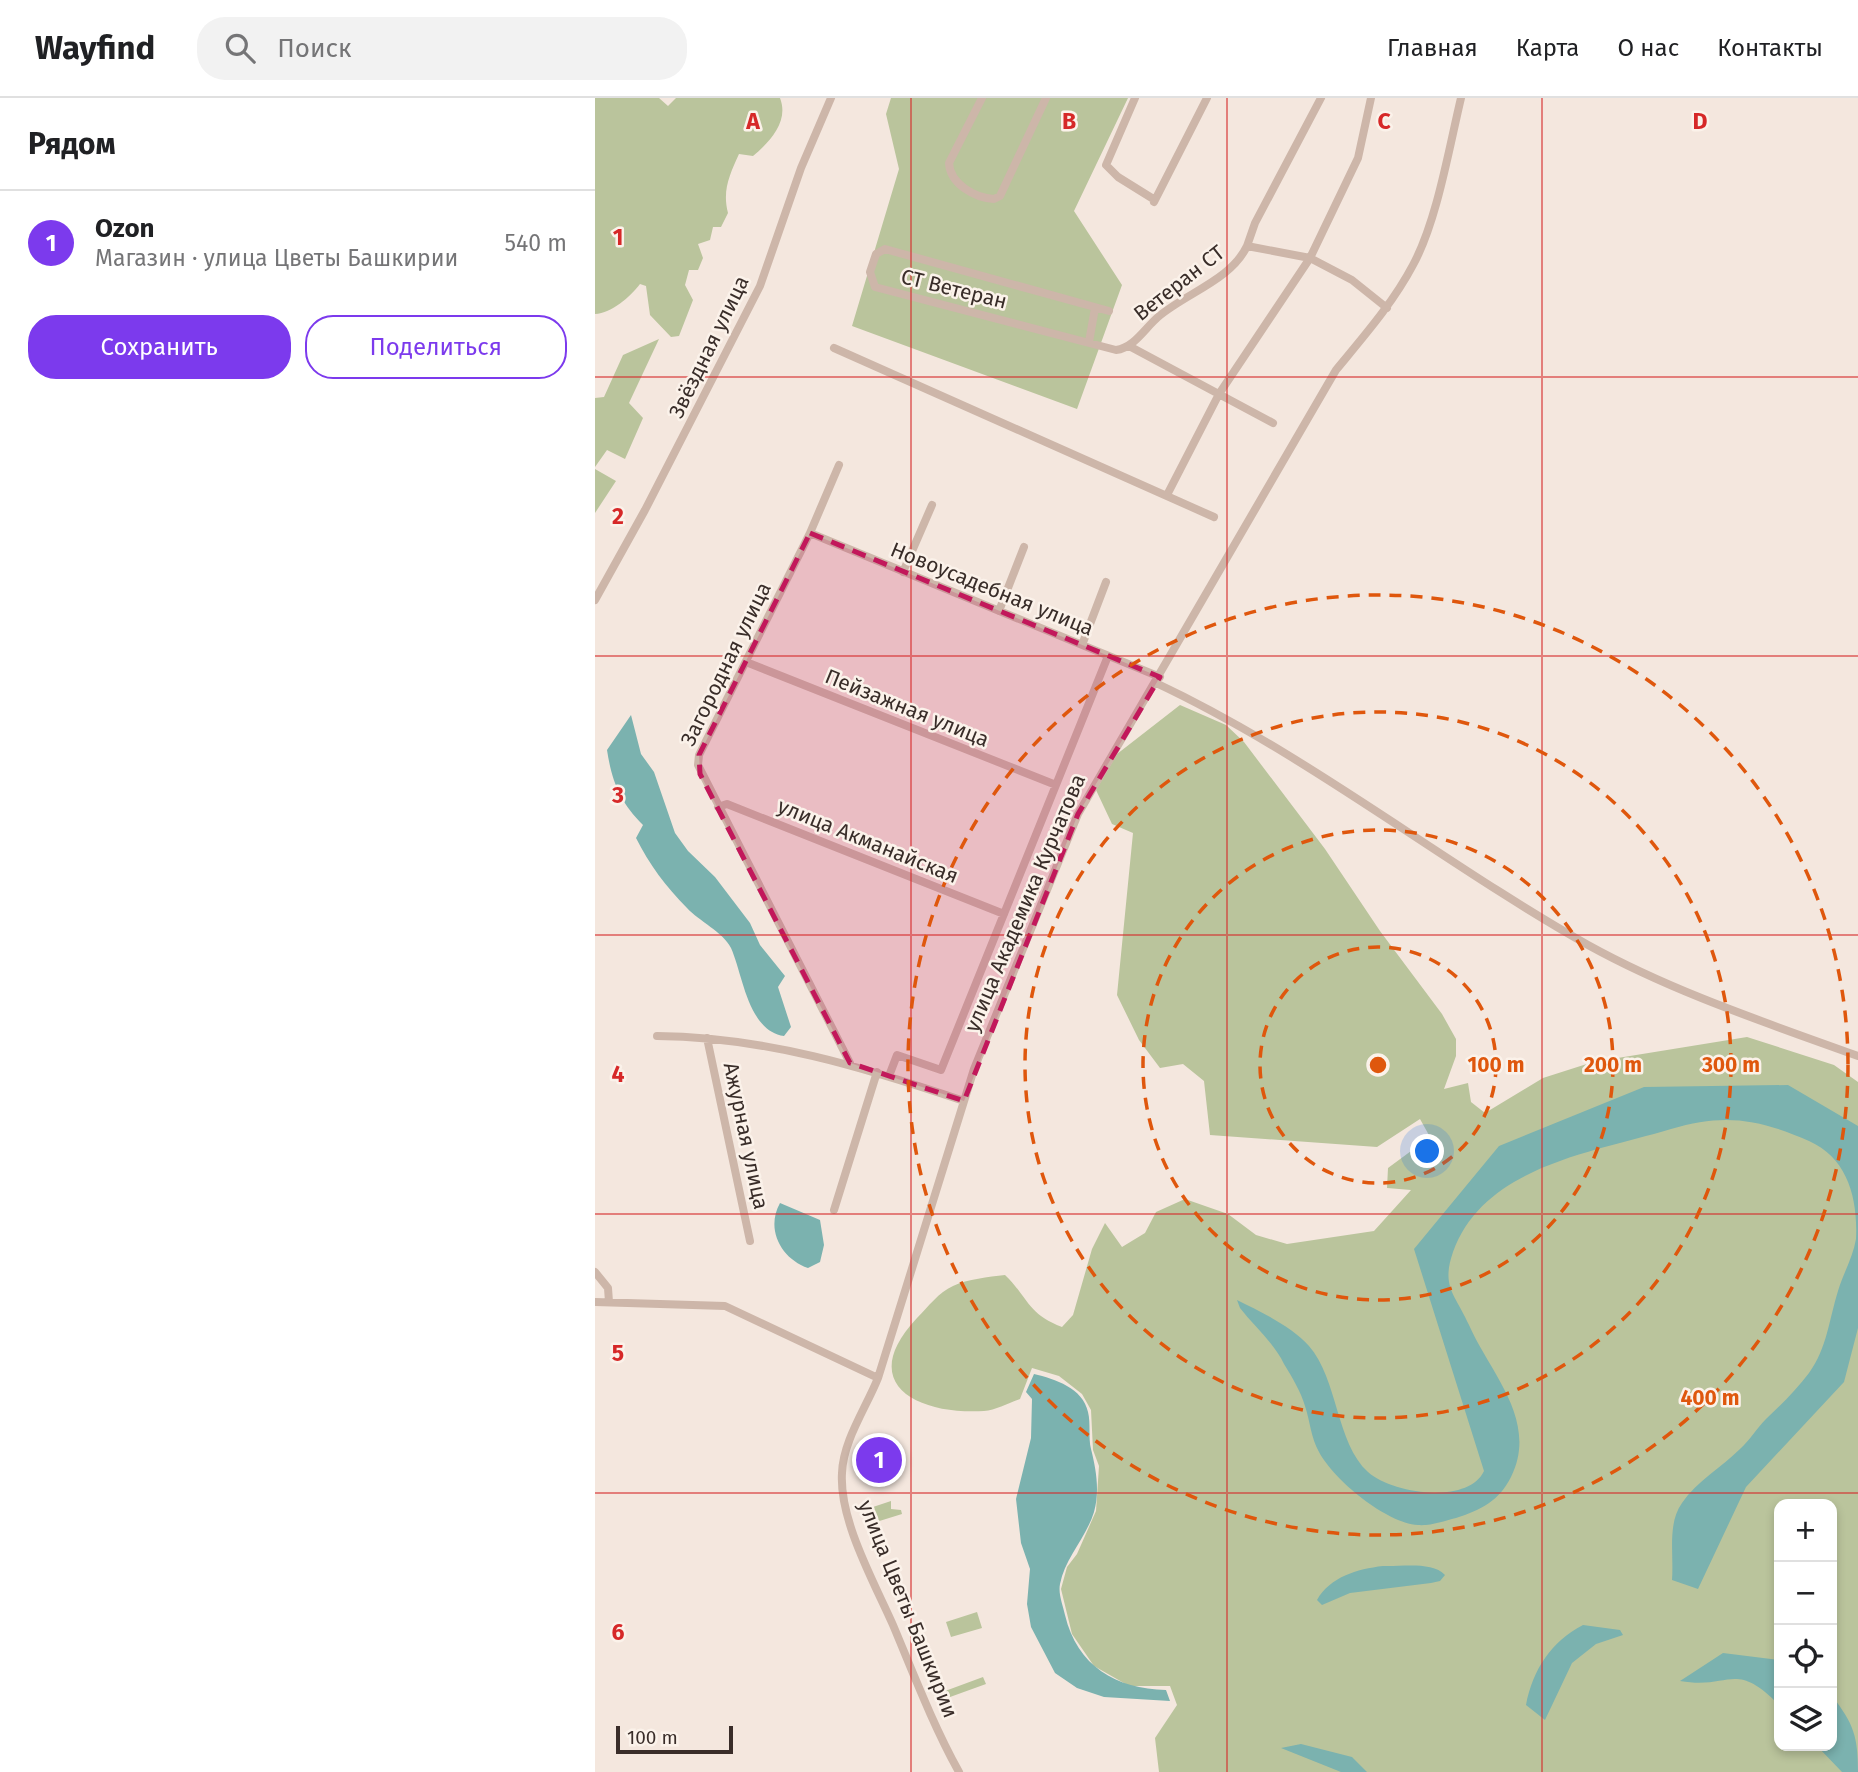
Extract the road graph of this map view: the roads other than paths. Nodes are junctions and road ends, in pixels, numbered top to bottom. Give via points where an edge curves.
1 (831, 98) edge
2 (982, 98) edge
3 (1046, 98) edge
4 (1135, 98) edge
5 (1207, 98) edge
6 (1321, 98) edge
7 (1371, 98) edge
8 (1461, 98) edge
9 (1247, 246) junction
10 (1310, 258) junction
11 (1095, 308) junction
12 (1387, 308) junction
13 (1109, 312) dead end
14 (1089, 342) junction
15 (1129, 346) junction
16 (834, 348) dead end
17 (1219, 394) junction
18 (1273, 423) dead end
19 (839, 465) dead end
20 (1167, 495) junction
21 (932, 505) dead end
22 (1214, 517) dead end
23 (810, 533) junction
24 (1024, 547) dead end
25 (904, 572) junction
26 (1106, 582) dead end
27 (595, 600) edge
28 (999, 611) junction
29 (1081, 645) junction
30 (1108, 656) junction
31 (745, 662) junction
32 (1158, 680) junction
33 (1056, 785) junction
34 (719, 807) junction
35 (1004, 914) junction
36 (657, 1036) dead end
37 (707, 1038) junction
38 (1858, 1056) edge
39 (850, 1063) junction
40 (877, 1072) junction
41 (890, 1076) junction
42 (964, 1101) junction
43 (834, 1210) dead end
44 (750, 1241) dead end
45 (595, 1272) edge
46 (595, 1301) edge
47 (609, 1302) junction
48 (878, 1378) junction
49 (959, 1772) edge

1 - 27 street, Звёздная улица via 760,286
2 - 3 street via 949,170 963,187 994,199 1000,195
4 - 5 street via 1105,165 1155,201
6 - 9 street, Ветеран СТ
7 - 10 street via 1358,158
8 - 12 street, улица Академика Курчатова via 1429,224 1415,263
9 - 10 street, Ветеран СТ
9 - 15 street, Ветеран СТ via 1230,268 1164,312
10 - 12 street, Ветеран СТ via 1353,280
10 - 17 street
11 - 13 street, СТ Ветеран
11 - 14 street
11 - 14 street, СТ Ветеран via 885,249 876,254 870,272 875,287
12 - 32 street, улица Академика Курчатова via 1336,370
14 - 15 street, СТ Ветеран via 1116,350
15 - 17 street
16 - 20 street
17 - 18 street
17 - 20 street
19 - 23 street, Загородная улица
20 - 22 street
21 - 25 street
23 - 25 street, Новоусадебная улица
23 - 31 street, Загородная улица
24 - 28 street
25 - 28 street, Новоусадебная улица
26 - 29 street
28 - 29 street, Новоусадебная улица
29 - 30 street, Новоусадебная улица
30 - 32 street, Новоусадебная улица
30 - 33 street
31 - 33 street, Пейзажная улица
31 - 34 street, Загородная улица via 699,755 700,774
32 - 38 street, Новоусадебная улица via 1243,726 1587,944 1673,986
32 - 42 street, улица Академика Курчатова via 1078,814
33 - 35 street
34 - 35 street, улица Акманайская via 727,804
34 - 39 street, Загородная улица
35 - 41 street via 941,1070 897,1055
36 - 37 street
37 - 39 street via 777,1046
37 - 44 street, Ажурная улица
39 - 40 street
40 - 41 street
40 - 43 street
41 - 42 street
42 - 48 street, улица Академика Курчатова
45 - 47 street via 608,1288
46 - 47 street
47 - 48 street via 725,1306
48 - 49 street, улица Цветы Башкирии via 846,1454 844,1500 867,1565

